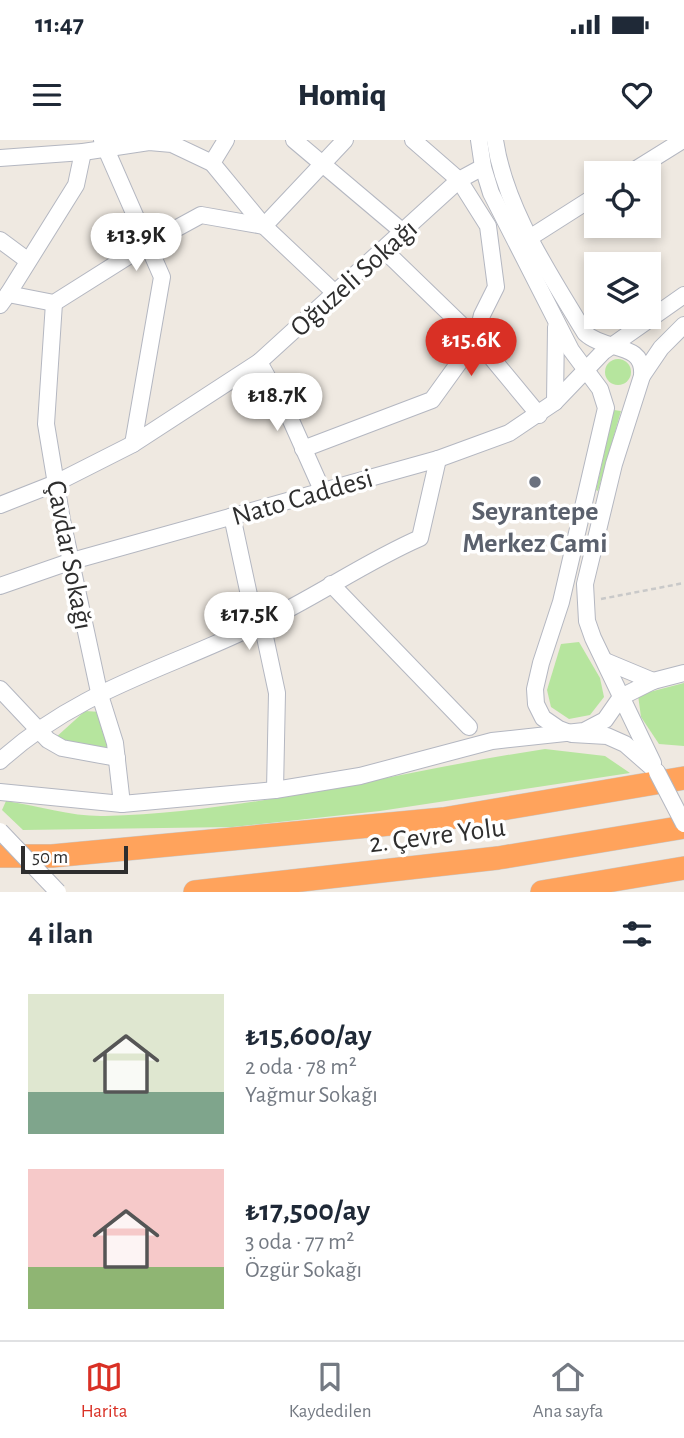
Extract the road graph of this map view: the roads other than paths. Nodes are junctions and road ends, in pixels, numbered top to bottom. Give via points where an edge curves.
1 (226, 140) edge
2 (294, 140) edge
3 (345, 140) edge
4 (413, 140) edge
5 (479, 140) edge
6 (495, 140) edge
7 (682, 140) edge
8 (104, 144) edge
9 (83, 152) junction
10 (0, 158) edge
11 (649, 161) edge
12 (212, 163) junction
13 (323, 164) junction
14 (483, 167) junction
15 (458, 180) junction
16 (584, 203) edge
17 (264, 226) junction
18 (404, 232) junction
19 (531, 237) junction
20 (0, 240) edge
21 (146, 245) junction
22 (384, 250) junction
23 (27, 260) junction
24 (335, 293) junction
25 (684, 295) edge
26 (4, 300) edge
27 (54, 303) junction
28 (556, 321) junction
29 (684, 325) edge
30 (476, 339) junction
31 (612, 347) junction
32 (259, 362) junction
33 (586, 371) junction
34 (642, 376) junction
35 (555, 402) junction
36 (539, 415) junction
37 (133, 444) junction
38 (303, 449) junction
39 (438, 459) junction
40 (56, 483) junction
41 (322, 490) junction
42 (0, 505) edge
43 (232, 516) junction
44 (72, 561) junction
45 (331, 584) junction
46 (0, 586) edge
47 (262, 623) junction
48 (604, 662) junction
49 (684, 673) edge
50 (653, 681) junction
51 (0, 689) edge
52 (99, 692) junction
53 (621, 697) junction
54 (469, 727) dead end
55 (36, 729) junction
56 (572, 734) junction
57 (117, 758) junction
58 (0, 761) edge
59 (657, 772) junction
60 (684, 778) edge
61 (275, 790) junction
62 (0, 792) edge
63 (122, 804) junction
64 (684, 826) edge
65 (0, 831) edge
66 (210, 842) junction
67 (0, 856) edge
68 (0, 868) edge
69 (684, 868) edge
70 (58, 892) edge
71 (195, 892) edge
72 (542, 892) edge

1 - 12 street
2 - 13 street
3 - 13 street
4 - 15 street
5 - 14 street
6 - 19 street via 507,187
7 - 11 street
8 - 9 street
8 - 12 street via 172,144
8 - 21 street
9 - 10 street
9 - 23 street via 76,185
12 - 17 street
13 - 17 street
13 - 18 street
14 - 15 street, Oğuzeli Sokağı
14 - 28 street via 491,193
15 - 18 street, Oğuzeli Sokağı
15 - 30 street via 488,226 496,287
16 - 19 street
17 - 21 street via 201,215
17 - 24 street
18 - 22 street, Oğuzeli Sokağı
19 - 31 street via 585,333 596,343
20 - 23 street
21 - 27 street
21 - 37 street via 162,277
22 - 24 street, Oğuzeli Sokağı
22 - 30 street
23 - 26 street
24 - 32 street, Oğuzeli Sokağı
25 - 31 street, Nato Caddesi
26 - 27 street
27 - 40 street, Çavdar Sokağı via 46,424
28 - 33 street
28 - 35 street
29 - 34 street
30 - 36 street
30 - 38 street via 432,400
31 - 33 street, Nato Caddesi
31 - 34 street via 636,355
32 - 37 street, Oğuzeli Sokağı
32 - 38 street
33 - 35 street, Nato Caddesi
33 - 56 street via 604,398 604,425 535,689 543,718
34 - 48 street via 589,560 585,603
35 - 36 street, Nato Caddesi
36 - 39 street, Nato Caddesi via 509,433
37 - 40 street, Oğuzeli Sokağı
38 - 41 street
39 - 41 street, Nato Caddesi
39 - 45 street via 420,537
40 - 42 street, Oğuzeli Sokağı
40 - 44 street, Çavdar Sokağı
41 - 43 street, Nato Caddesi
43 - 44 street, Nato Caddesi
43 - 47 street via 252,609
44 - 46 street, Nato Caddesi
44 - 52 street, Çavdar Sokağı
45 - 47 street
45 - 54 street
47 - 52 street
47 - 61 street via 277,692
48 - 50 street
48 - 53 street
49 - 50 street
50 - 53 street
51 - 55 street
52 - 55 street
52 - 57 street, Çavdar Sokağı
53 - 56 street via 606,720
53 - 59 street
55 - 57 street via 62,748
55 - 58 street
56 - 59 street via 607,736 636,752
56 - 61 street via 530,734 492,741 360,776
57 - 63 street, Çavdar Sokağı
59 - 64 street, bridge
60 - 66 highway via 443,819
61 - 63 street
62 - 63 street
64 - 71 highway, 2. Çevre Yolu via 498,858
65 - 70 street, bridge
66 - 67 highway
66 - 68 highway via 134,859
69 - 72 highway

